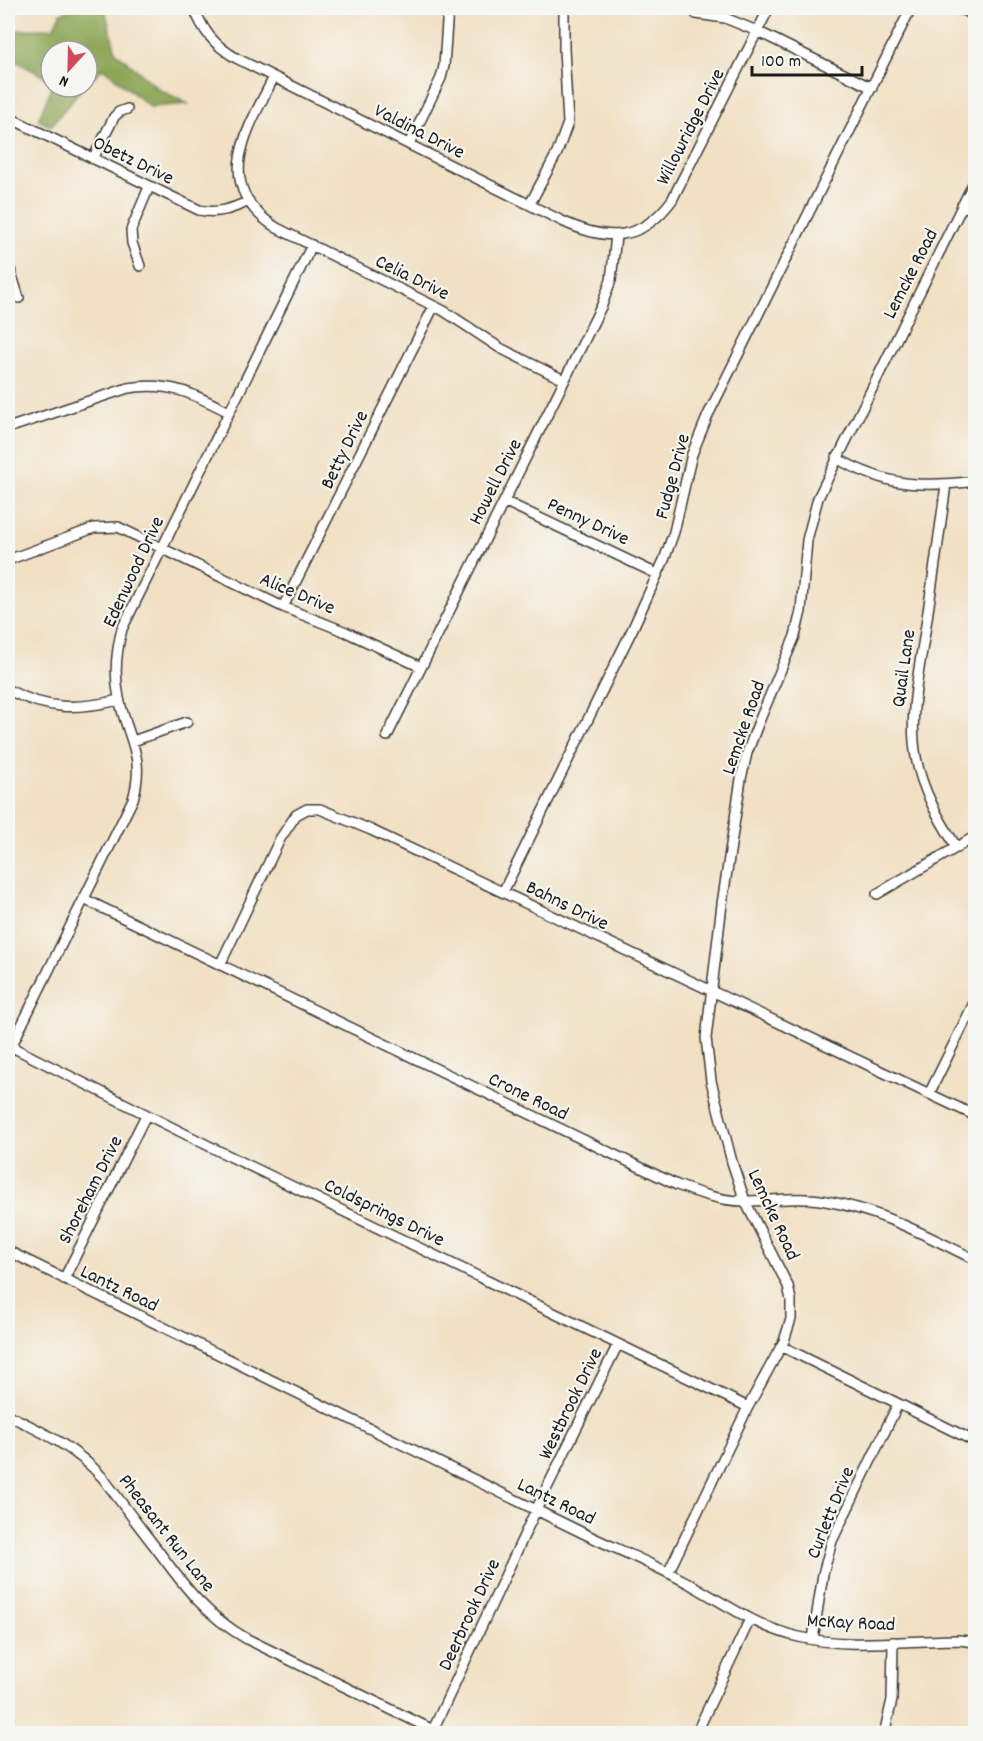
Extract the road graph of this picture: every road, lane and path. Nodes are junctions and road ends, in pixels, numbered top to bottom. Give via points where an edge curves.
1 (194, 8) edge
2 (448, 8) edge
3 (564, 8) edge
4 (769, 8) edge
5 (911, 8) edge
6 (959, 8) edge
7 (696, 14) dead end
8 (975, 16) edge
9 (757, 31) junction
10 (274, 76) junction
11 (872, 88) junction
12 (127, 109) dead end
13 (8, 117) edge
14 (409, 144) junction
15 (93, 159) junction
16 (975, 178) edge
17 (149, 187) junction
18 (249, 201) junction
19 (530, 204) junction
20 (962, 206) junction
21 (975, 212) edge
22 (616, 236) junction
23 (312, 245) junction
24 (8, 263) edge
25 (140, 266) dead end
26 (19, 298) dead end
27 (434, 306) junction
28 (564, 380) junction
29 (229, 412) junction
30 (8, 428) edge
31 (836, 458) junction
32 (975, 481) edge
33 (946, 484) junction
34 (504, 501) junction
35 (161, 548) junction
36 (8, 560) edge
37 (657, 574) junction
38 (283, 607) junction
39 (422, 667) junction
40 (8, 690) edge
41 (119, 700) junction
42 (187, 722) dead end
43 (387, 736) dead end
44 (133, 741) junction
45 (975, 836) edge
46 (957, 848) junction
47 (502, 892) junction
48 (877, 894) dead end
49 (84, 899) junction
50 (220, 966) junction
51 (710, 992) junction
52 (975, 999) edge
53 (9, 1049) edge
54 (929, 1095) junction
55 (146, 1114) junction
56 (975, 1116) edge
57 (745, 1201) junction
58 (8, 1251) edge
59 (975, 1260) edge
60 (63, 1279) junction
61 (618, 1344) junction
62 (781, 1346) junction
63 (898, 1404) junction
64 (748, 1407) junction
65 (8, 1414) edge
66 (975, 1442) edge
67 (536, 1510) junction
68 (668, 1573) junction
69 (750, 1619) junction
70 (813, 1639) junction
71 (893, 1642) junction
72 (975, 1642) edge
73 (432, 1732) edge
74 (696, 1734) edge
75 (884, 1734) edge

1 - 10 street, Valdina Drive via 213,42
2 - 14 street via 441,78
3 - 19 street via 568,123
4 - 9 street, Willowridge Drive
5 - 11 street, Fudge Drive
6 - 8 street
7 - 9 street via 725,18
9 - 11 street
9 - 22 street, Willowridge Drive via 672,200 649,224
10 - 14 street, Valdina Drive
10 - 18 street via 240,150 240,176
11 - 37 street, Fudge Drive via 696,442 674,532
12 - 15 street via 114,117
13 - 15 street, Obetz Drive
14 - 19 street, Valdina Drive
15 - 17 street, Obetz Drive
16 - 20 street, Lemcke Road
17 - 18 street, Obetz Drive via 206,212 226,211
17 - 25 street via 131,230
18 - 23 street, Celia Drive via 269,224
19 - 22 street, Valdina Drive via 572,225
20 - 21 street
20 - 31 street, Lemcke Road
22 - 28 street, Howell Drive via 609,288
23 - 27 street, Celia Drive
23 - 29 street, Edenwood Drive
24 - 26 street
27 - 28 street, Celia Drive via 500,348
27 - 38 street, Betty Drive
28 - 34 street, Howell Drive
29 - 30 street via 180,390 148,386 128,388
29 - 35 street, Edenwood Drive
31 - 33 street via 890,481
31 - 51 street, Lemcke Road via 809,530 795,636 745,763
32 - 33 street
33 - 46 street, Quail Lane via 913,732 925,789
34 - 37 street, Penny Drive
34 - 39 street, Howell Drive
35 - 36 street, Alice Drive via 123,529 100,526
35 - 38 street, Alice Drive
35 - 41 street, Edenwood Drive via 118,641
37 - 47 street, Fudge Drive
38 - 39 street, Alice Drive
39 - 43 street, Howell Drive
40 - 41 street via 33,701 63,707
41 - 44 street, Edenwood Drive
42 - 44 street
44 - 49 street, Edenwood Drive via 138,766 133,798
45 - 46 street
46 - 48 street
47 - 50 street, Bahns Drive via 335,814 307,809 292,819 280,839
47 - 51 street, Bahns Drive
49 - 50 street, Crone Road
49 - 53 street, Edenwood Drive
50 - 57 street, Crone Road via 656,1177 712,1196
51 - 54 street, Bahns Drive
51 - 57 street, Lemcke Road via 707,1061
52 - 54 street
53 - 55 street, Coldsprings Drive
54 - 56 street, Bahns Drive
55 - 60 street, Shoreham Drive
55 - 61 street, Coldsprings Drive
57 - 59 street, Crone Road via 824,1200 850,1205 896,1221
57 - 62 street, Lemcke Road via 788,1286 791,1312
58 - 60 street, Lantz Road
60 - 67 street, Lantz Road
61 - 64 street, Coldsprings Drive
61 - 67 street, Westbrook Drive
62 - 63 street
62 - 64 street
63 - 66 street
63 - 70 street, Curlett Drive via 832,1541
64 - 68 street
65 - 73 street, Pheasant Run Lane via 66,1445 91,1465 191,1595 221,1623
67 - 68 street, Lantz Road
67 - 73 street, Deerbrook Drive
68 - 69 street, McKay Road
69 - 70 street, McKay Road via 784,1633
69 - 74 street
70 - 71 street, McKay Road
71 - 72 street, McKay Road
71 - 75 street via 892,1700

